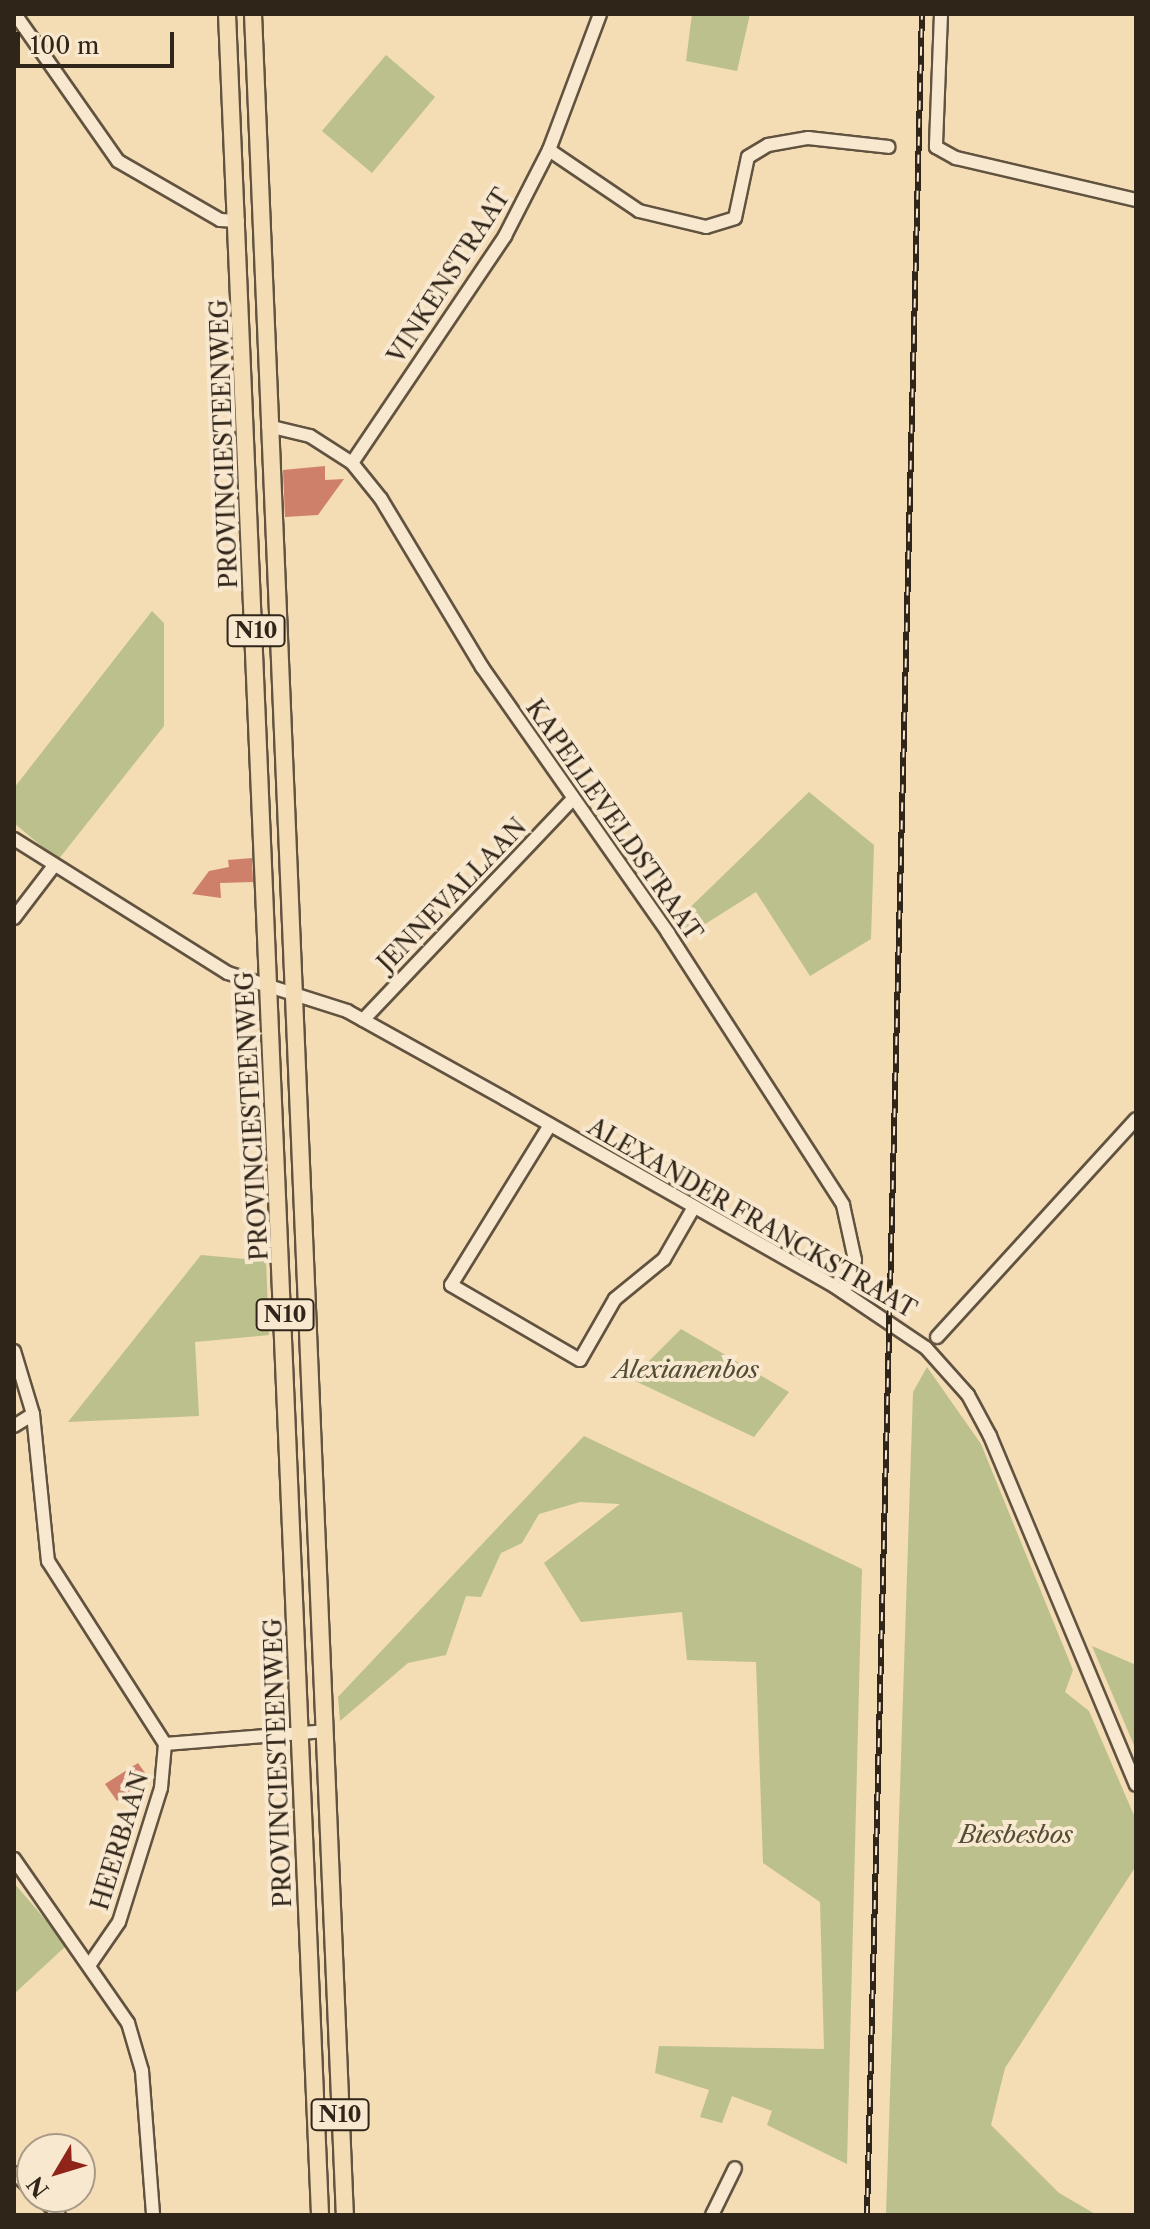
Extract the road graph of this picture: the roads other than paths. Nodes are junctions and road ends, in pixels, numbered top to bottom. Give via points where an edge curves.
1 (15, 14) edge
2 (227, 14) edge
3 (253, 14) edge
4 (600, 14) edge
5 (941, 14) edge
6 (889, 147) dead end
7 (549, 150) junction
8 (1136, 200) edge
9 (238, 221) junction
10 (245, 385) junction
11 (267, 399) junction
12 (268, 426) junction
13 (352, 463) junction
14 (573, 799) junction
15 (14, 839) edge
16 (53, 867) junction
17 (14, 918) edge
18 (270, 987) junction
19 (293, 994) junction
20 (363, 1020) junction
21 (1136, 1119) edge
22 (550, 1125) junction
23 (694, 1207) junction
24 (844, 1292) junction
25 (937, 1337) dead end
26 (14, 1351) edge
27 (33, 1414) junction
28 (14, 1426) edge
29 (325, 1731) junction
30 (299, 1734) junction
31 (165, 1744) junction
32 (1136, 1785) edge
33 (14, 1859) edge
34 (90, 1964) junction
35 (735, 2168) dead end
36 (153, 2215) edge
37 (320, 2215) edge
38 (345, 2215) edge
39 (712, 2215) edge

1 - 9 street via 118,161 220,220
2 - 9 main road, PROVINCIESTEENWEG / N10
3 - 11 main road, PROVINCIESTEENWEG / N10
4 - 7 street, VINKENSTRAAT
5 - 8 street via 936,147 957,158
6 - 7 street via 808,138 768,145 748,157 735,218 706,227 639,211
7 - 13 street, VINKENSTRAAT via 505,236
9 - 10 main road, PROVINCIESTEENWEG / N10
10 - 11 main road via 257,411
10 - 18 main road, PROVINCIESTEENWEG / N10
11 - 12 main road, PROVINCIESTEENWEG / N10
12 - 13 street, KAPELLEVELDSTRAAT via 310,436
12 - 19 main road, PROVINCIESTEENWEG / N10
13 - 14 street, KAPELLEVELDSTRAAT
14 - 20 street, JENNEVALLAAN
14 - 24 street, KAPELLEVELDSTRAAT via 668,933 843,1205 855,1260
15 - 16 street, ALEXANDER FRANCKSTRAAT
16 - 17 street
16 - 18 street, ALEXANDER FRANCKSTRAAT via 228,973
18 - 19 street, ALEXANDER FRANCKSTRAAT
18 - 30 main road, PROVINCIESTEENWEG / N10
19 - 20 street, ALEXANDER FRANCKSTRAAT
19 - 29 main road, PROVINCIESTEENWEG / N10
20 - 22 street, ALEXANDER FRANCKSTRAAT
21 - 25 street
22 - 23 street, ALEXANDER FRANCKSTRAAT
22 - 23 street via 451,1285 580,1360 615,1299 664,1259
23 - 24 street, ALEXANDER FRANCKSTRAAT
24 - 32 street, ALEXANDER FRANCKSTRAAT via 926,1348 968,1395
26 - 27 street, HEERBAAN
27 - 28 street
27 - 31 street, HEERBAAN via 48,1561
29 - 30 street
29 - 38 main road, PROVINCIESTEENWEG / N10
30 - 31 street
30 - 37 main road, PROVINCIESTEENWEG / N10
31 - 34 street, HEERBAAN via 161,1788 116,1930
33 - 34 street
34 - 36 street via 116,1999 136,2045
35 - 39 street

